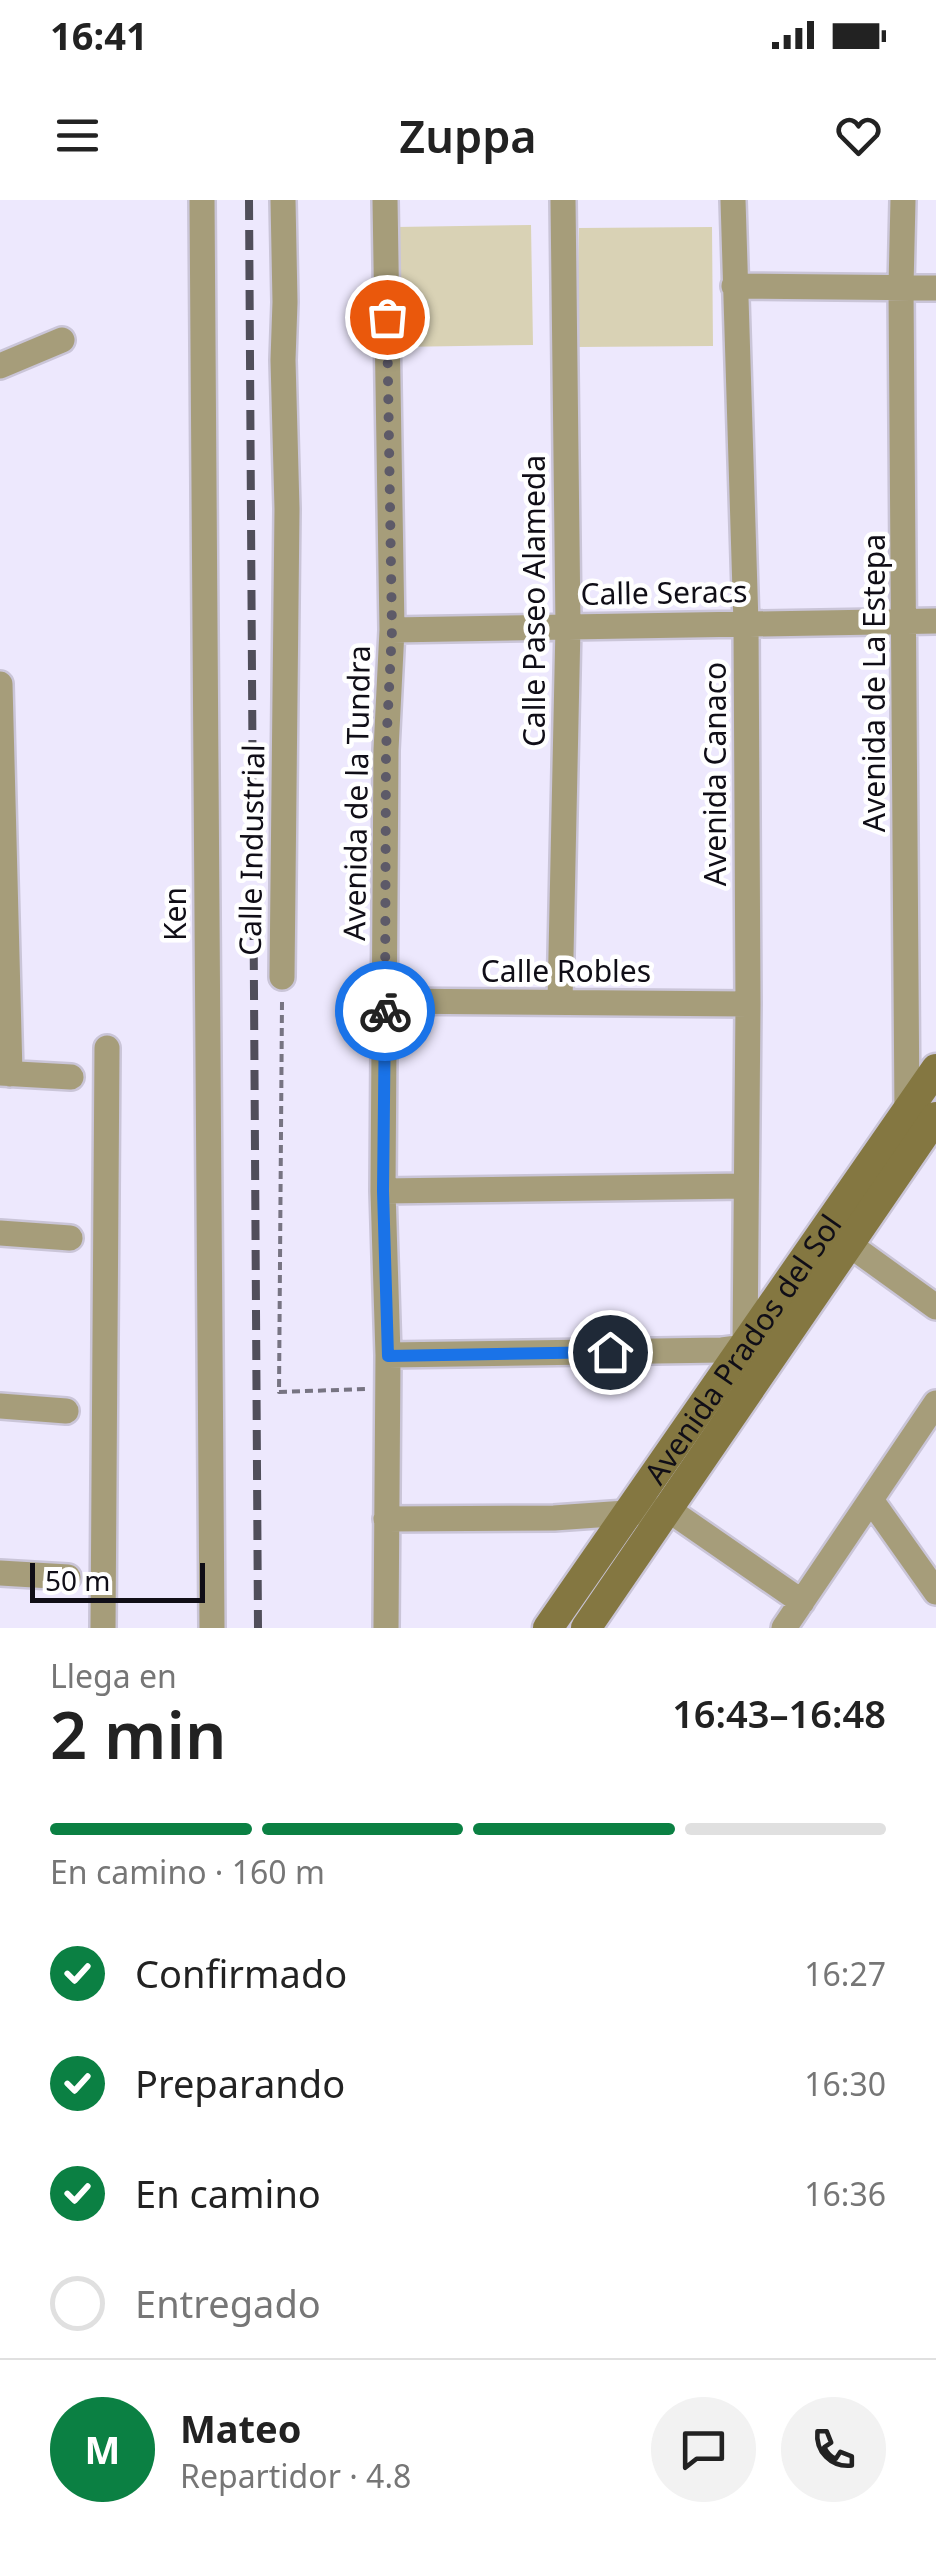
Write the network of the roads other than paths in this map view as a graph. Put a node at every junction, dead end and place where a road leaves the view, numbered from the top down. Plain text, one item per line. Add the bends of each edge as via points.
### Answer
1 (202, 200) edge
2 (283, 200) edge
3 (385, 200) edge
4 (563, 200) edge
5 (733, 200) edge
6 (903, 200) edge
7 (734, 286) junction
8 (902, 288) junction
9 (936, 288) edge
10 (62, 340) dead end
11 (0, 366) edge
12 (905, 621) junction
13 (936, 621) edge
14 (746, 624) junction
15 (568, 626) junction
16 (392, 630) junction
17 (0, 684) edge
18 (0, 760) edge
19 (3, 916) edge
20 (282, 977) road end
21 (385, 1001) junction
22 (560, 1002) junction
23 (748, 1004) junction
24 (107, 1048) dead end
25 (936, 1069) edge
26 (5, 1073) edge
27 (71, 1077) dead end
28 (922, 1113) edge
29 (745, 1186) junction
30 (383, 1191) junction
31 (0, 1233) edge
32 (70, 1238) dead end
33 (850, 1245) junction
34 (936, 1308) edge
35 (388, 1356) junction
36 (756, 1357) junction
37 (936, 1403) edge
38 (0, 1406) edge
39 (66, 1411) dead end
40 (871, 1500) junction
41 (669, 1510) junction
42 (627, 1512) junction
43 (386, 1519) junction
44 (0, 1573) edge
45 (68, 1577) dead end
46 (936, 1592) edge
47 (802, 1602) junction
48 (103, 1628) edge
49 (212, 1628) edge
50 (386, 1628) edge
51 (548, 1628) edge
52 (586, 1628) edge
53 (784, 1628) edge

1 - 49 street, Ken
2 - 20 street, Calle Industrial
3 - 16 street, Avenida de la Tundra
4 - 15 street, Calle Paseo Alameda
5 - 7 street, Avenida Canaco
6 - 8 street, Avenida de La Estepa
7 - 8 street
7 - 14 street, Avenida Canaco
8 - 9 street
8 - 12 street, Avenida de La Estepa
10 - 11 street
12 - 13 street, Calle Seracs
12 - 14 street, Calle Seracs
12 - 28 street, Avenida de La Estepa
14 - 15 street, Calle Seracs
14 - 23 street, Avenida Canaco
15 - 16 street, Calle Seracs
15 - 22 street, Calle Paseo Alameda
16 - 21 street, Avenida de la Tundra
17 - 18 street
18 - 19 street
19 - 26 street
21 - 22 street, Calle Robles
21 - 30 street, Avenida de la Tundra
22 - 23 street, Calle Robles
23 - 29 street, Avenida Canaco
24 - 48 street
25 - 28 street, Avenida Prados del Sol
26 - 27 street
28 - 33 street, Avenida Prados del Sol via 904,1165
28 - 36 street, Avenida Prados del Sol
29 - 30 street
29 - 36 street, Avenida Canaco
30 - 35 street, Avenida de la Tundra
31 - 32 street
33 - 34 street
33 - 36 street, Avenida Prados del Sol
35 - 36 street via 722,1350
35 - 43 street, Avenida de la Tundra
36 - 41 street, Avenida Prados del Sol
36 - 42 street, Avenida Prados del Sol
37 - 40 street
38 - 39 street
40 - 46 street
40 - 47 street
41 - 42 street
41 - 47 street
41 - 52 street, Avenida Prados del Sol
42 - 43 street
42 - 51 street, Avenida Prados del Sol
43 - 50 street, Avenida de la Tundra
44 - 45 street
47 - 53 street

